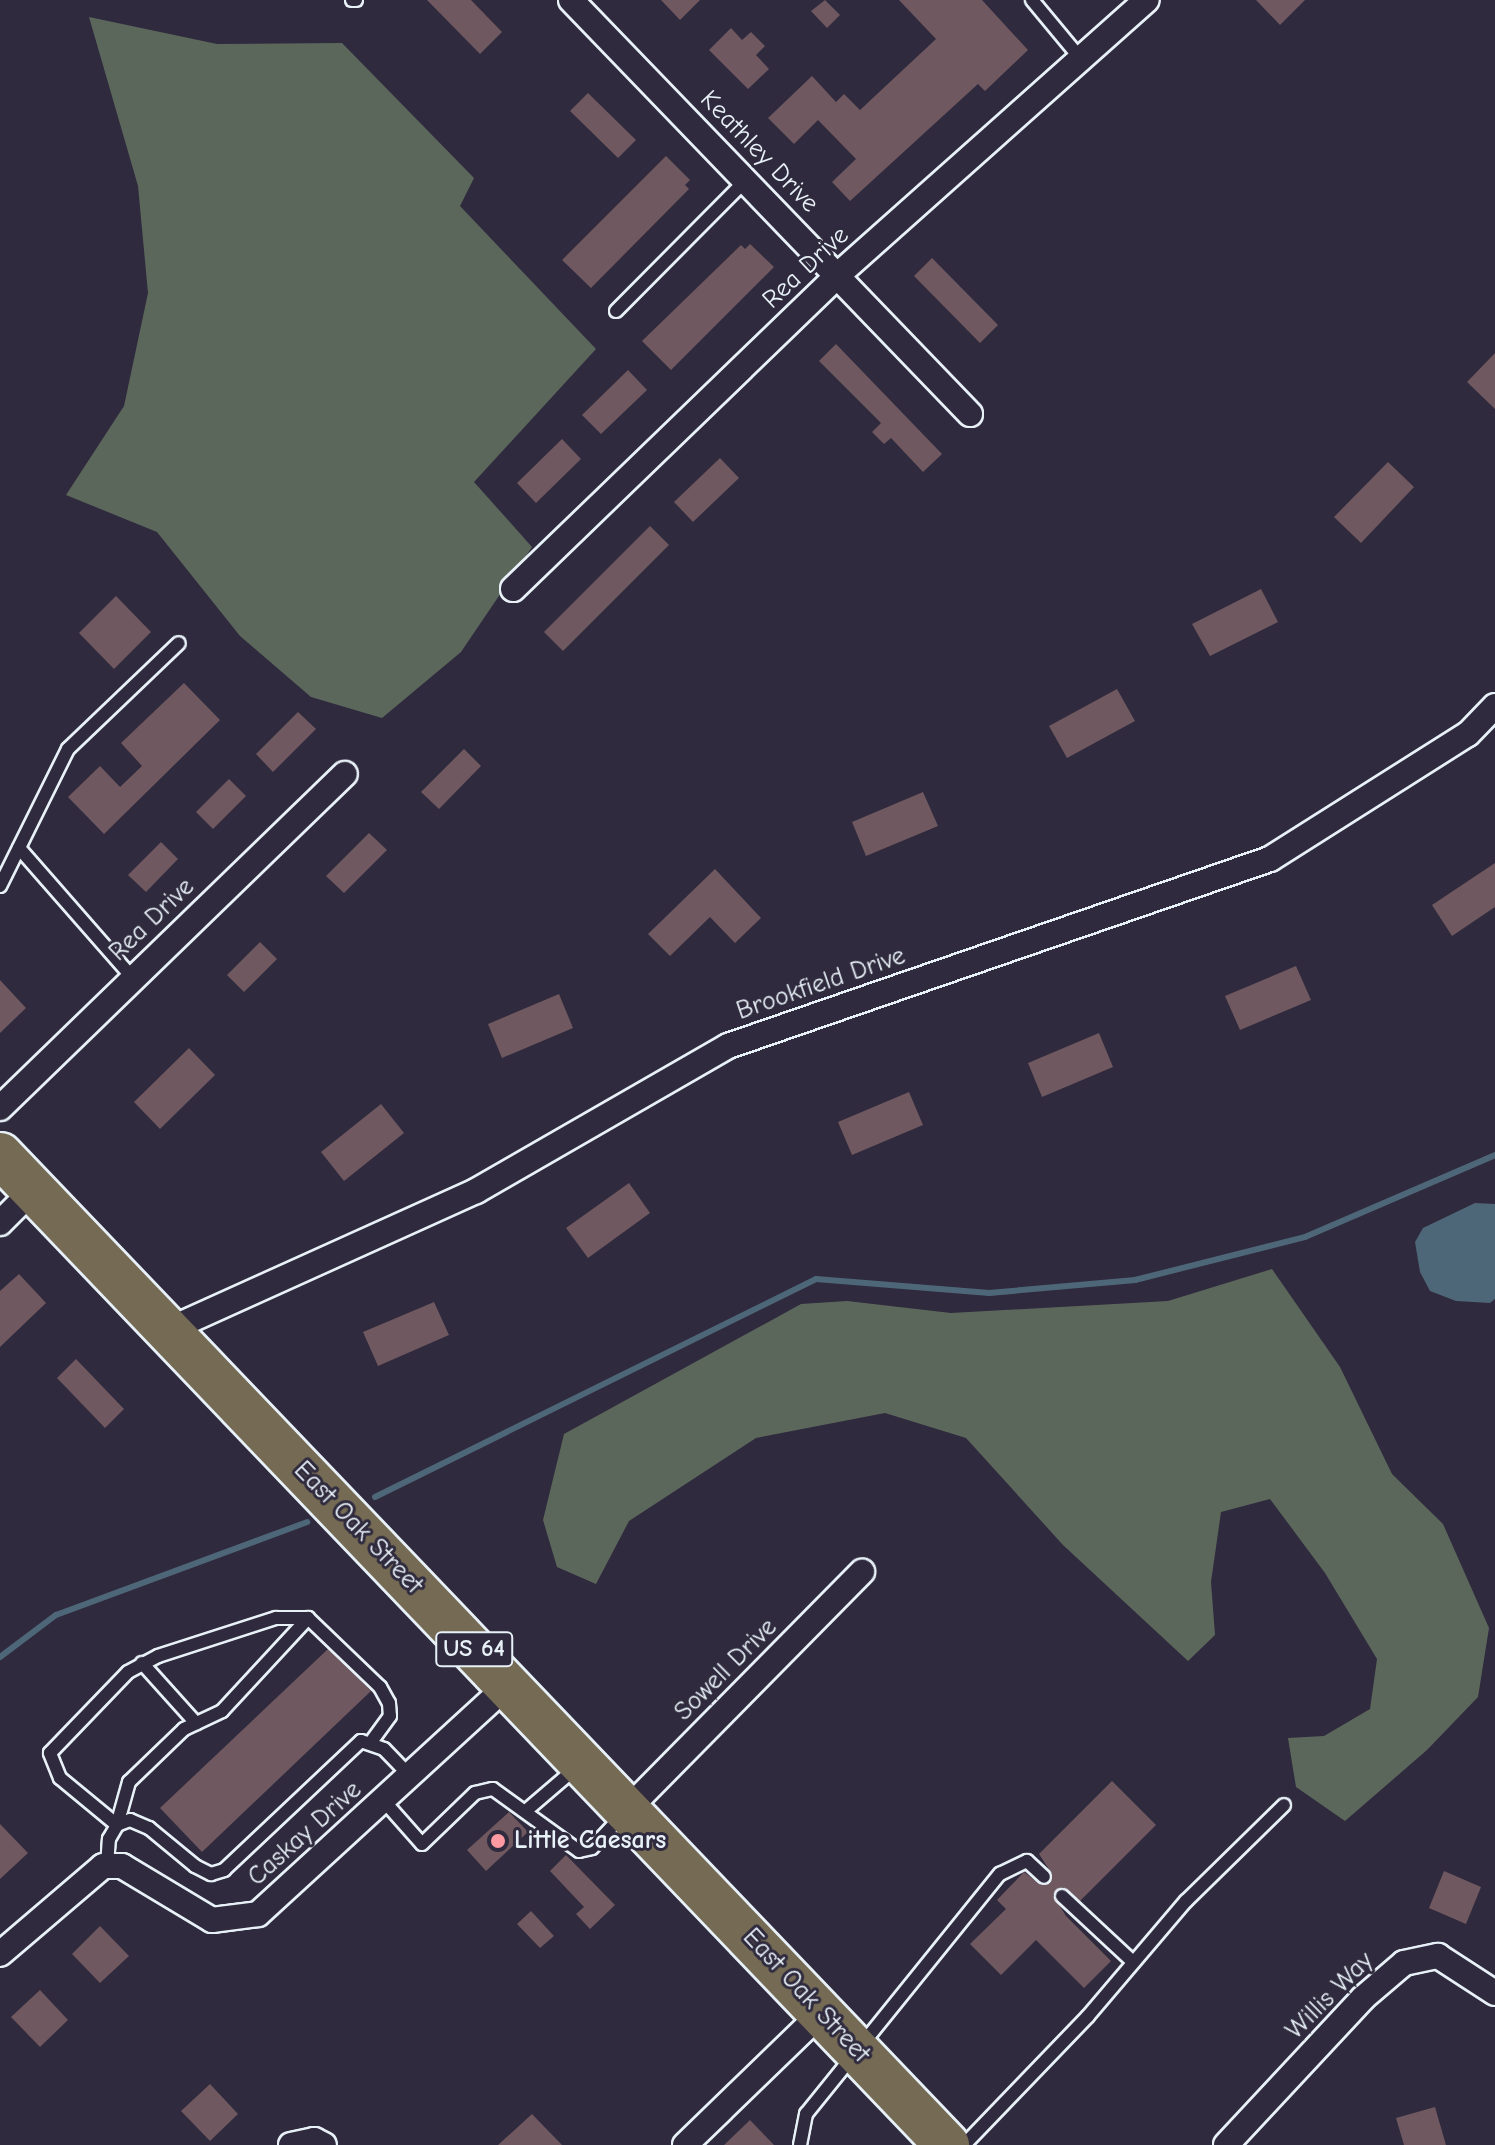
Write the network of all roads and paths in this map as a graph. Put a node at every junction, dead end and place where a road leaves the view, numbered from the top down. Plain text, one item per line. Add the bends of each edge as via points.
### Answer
1 (571, 0) edge
2 (1032, 0) edge
3 (1147, 0) edge
4 (1081, 59) junction
5 (747, 179) junction
6 (839, 274) junction
7 (616, 311) dead end
8 (970, 414) dead end
9 (513, 589) dead end
10 (179, 643) dead end
11 (1495, 706) edge
12 (345, 774) dead end
13 (19, 848) junction
14 (0, 886) edge
15 (132, 977) junction
16 (0, 1108) edge
17 (0, 1155) edge
18 (35, 1188) junction
19 (0, 1223) edge
20 (166, 1331) junction
21 (862, 1572) dead end
22 (308, 1618) junction
23 (142, 1663) junction
24 (508, 1685) junction
25 (196, 1723) junction
26 (372, 1741) junction
27 (584, 1762) junction
28 (410, 1776) junction
29 (384, 1801) junction
30 (1284, 1805) dead end
31 (629, 1808) junction
32 (528, 1809) junction
33 (117, 1825) junction
34 (107, 1866) junction
35 (1044, 1877) dead end
36 (1062, 1896) dead end
37 (0, 1954) edge
38 (1133, 1962) junction
39 (1495, 1993) edge
40 (821, 2013) junction
41 (855, 2049) junction
42 (291, 2145) edge
43 (324, 2145) edge
44 (685, 2145) edge
45 (800, 2145) edge
46 (947, 2145) edge
47 (964, 2145) edge
48 (1226, 2145) edge

1 - 5 street, Keathley Drive
2 - 4 lane
3 - 4 street, Rea Drive
4 - 6 street, Rea Drive
5 - 6 street, Keathley Drive
5 - 7 lane
6 - 8 street, Keathley Drive
6 - 9 street, Rea Drive
10 - 13 lane via 68,749
11 - 20 street, Brookfield Drive via 1468,734 1270,859 728,1046 476,1191
12 - 15 street, Rea Drive
13 - 14 lane
13 - 15 lane
15 - 16 street, Rea Drive
17 - 18 highway, East Oak Street / US 64
18 - 19 street
18 - 20 highway, East Oak Street / US 64
20 - 24 highway, East Oak Street / US 64
21 - 31 street, Sowell Drive
22 - 23 lane via 276,1618
22 - 25 lane via 222,1711
22 - 26 lane via 352,1657 389,1703 390,1716
23 - 25 lane
23 - 33 lane via 50,1753 60,1778
24 - 27 highway, East Oak Street / US 64
24 - 28 street, Caskay Drive
25 - 33 lane via 129,1782
26 - 28 lane
26 - 33 lane via 354,1746 224,1870 211,1874 195,1866 149,1828 130,1820
27 - 31 highway, East Oak Street / US 64
27 - 32 lane
28 - 29 street, Caskay Drive
29 - 32 lane via 422,1844 475,1793 493,1789
29 - 34 street, Caskay Drive via 258,1914 233,1921 212,1920 122,1866
30 - 38 lane via 1186,1901
31 - 32 lane via 585,1851
31 - 40 highway, East Oak Street / US 64
33 - 34 lane via 109,1839
34 - 37 street via 88,1874
35 - 41 lane via 1027,1861 1000,1874
36 - 38 lane
38 - 47 lane
39 - 48 street, Willis Way via 1438,1956 1404,1963 1363,1998
40 - 41 highway, East Oak Street / US 64
40 - 44 street
41 - 45 lane via 806,2114
41 - 46 highway, East Oak Street / US 64
42 - 43 street via 314,2140

